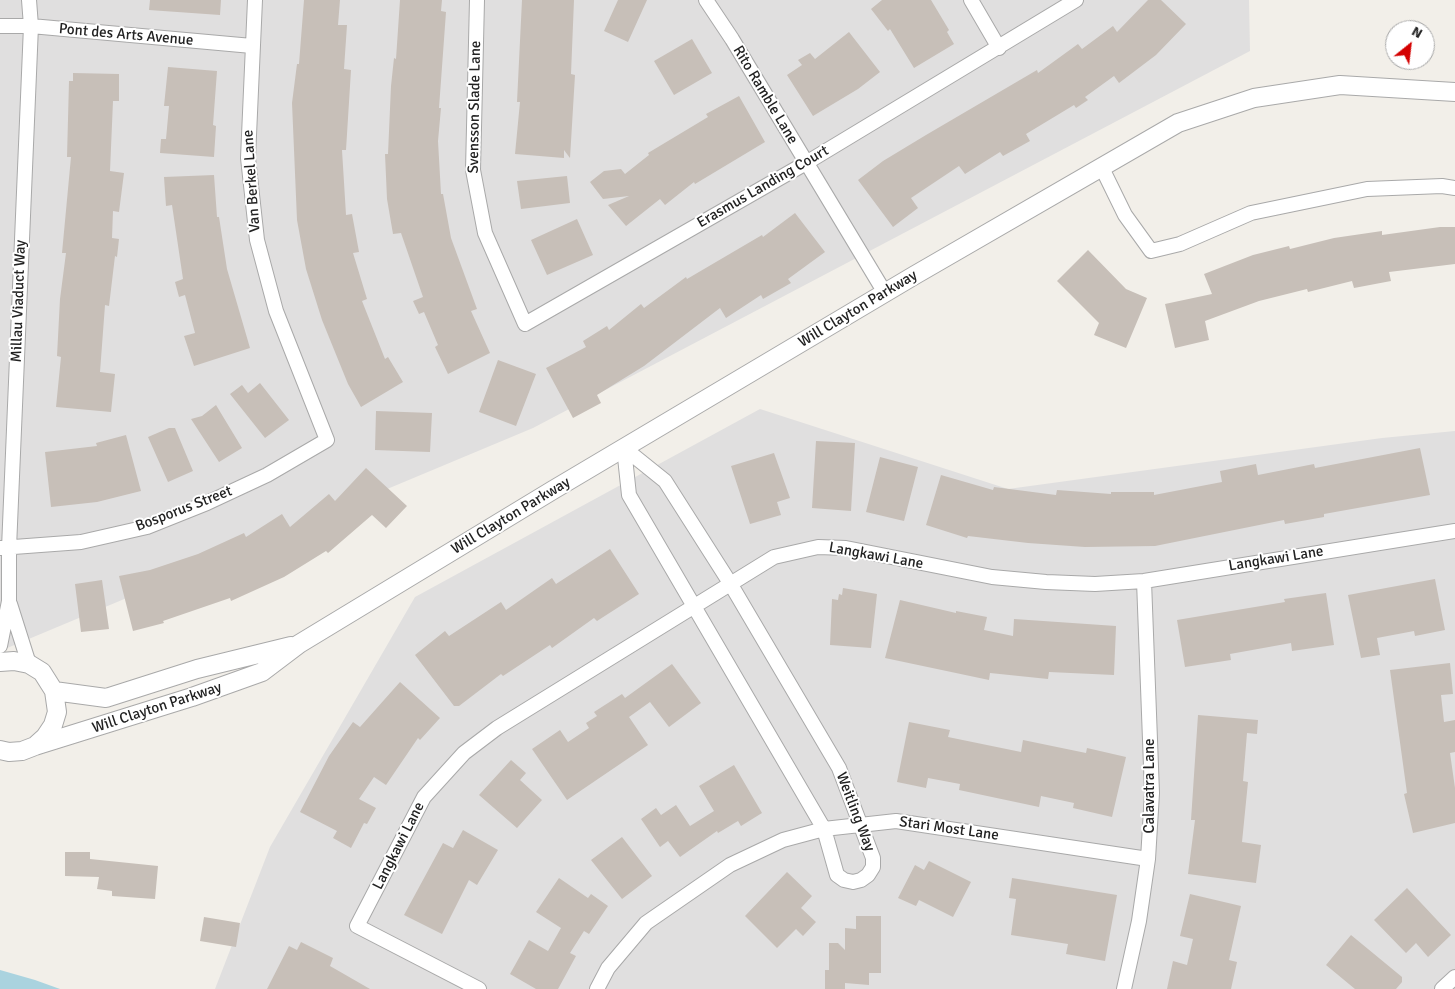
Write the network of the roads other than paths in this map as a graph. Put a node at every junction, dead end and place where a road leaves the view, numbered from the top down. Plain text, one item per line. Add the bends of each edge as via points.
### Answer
1 (28, 0) edge
2 (255, 0) edge
3 (477, 0) edge
4 (706, 0) edge
5 (972, 0) edge
6 (1076, 0) edge
7 (0, 26) edge
8 (31, 26) junction
9 (252, 46) junction
10 (999, 48) junction
11 (1455, 92) edge
12 (806, 163) junction
13 (1102, 168) junction
14 (1455, 188) edge
15 (885, 293) junction
16 (525, 324) joint
17 (327, 440) joint
18 (624, 448) junction
19 (1455, 530) edge
20 (4, 548) edge
21 (1144, 581) junction
22 (730, 583) junction
23 (9, 601) junction
24 (692, 606) junction
25 (299, 644) junction
26 (0, 646) edge
27 (0, 662) edge
28 (29, 664) junction
29 (54, 691) junction
30 (35, 746) junction
31 (0, 750) edge
32 (860, 823) junction
33 (824, 829) junction
34 (1148, 859) junction
35 (1455, 977) edge
36 (479, 989) edge
37 (597, 989) edge
38 (1124, 989) edge
39 (1442, 989) edge

1 - 8 street, Millau Viaduct Way
2 - 9 street, Van Berkel Lane
3 - 16 street, Svensson Slade Lane via 473,170 485,233
4 - 12 street, Rito Ramble Lane
5 - 10 street
6 - 10 street, Erasmus Landing Court
7 - 8 street, Pont des Arts Avenue
8 - 9 street, Pont des Arts Avenue
8 - 20 street, Millau Viaduct Way
9 - 17 street, Van Berkel Lane via 248,158 257,240 276,311
10 - 12 street, Erasmus Landing Court
11 - 13 street, Will Clayton Parkway via 1340,85 1254,98 1178,123
12 - 15 street, Rito Ramble Lane
12 - 16 street, Erasmus Landing Court
13 - 14 street via 1125,215 1151,251 1180,244 1251,213 1367,189
13 - 15 street, Will Clayton Parkway
15 - 18 street, Will Clayton Parkway
17 - 20 street, Bosporus Street via 267,475 147,527 80,542
18 - 22 street, Weitling Way via 665,481
18 - 24 street, Weitling Way via 629,495
18 - 25 street, Will Clayton Parkway
19 - 21 street, Langkawi Lane
20 - 23 street, Millau Viaduct Way
21 - 22 street, Langkawi Lane via 1095,584 1001,578 846,548 818,547 774,557
21 - 34 street, Calavatra Lane via 1152,793
22 - 24 street, Langkawi Lane
22 - 32 street, Weitling Way via 839,768
23 - 26 street, Millau Viaduct Way
23 - 28 street, Millau Viaduct Way
24 - 33 street, Weitling Way
24 - 36 street, Langkawi Lane via 497,728 464,753 424,797 357,926
25 - 29 street, Will Clayton Parkway via 197,669 106,698
25 - 30 street, Will Clayton Parkway via 262,672
27 - 28 street
28 - 29 street via 42,672
29 - 30 street via 57,712 53,725
30 - 31 street, Will Clayton Parkway via 22,751
32 - 33 street, Stari Most Lane
32 - 33 street, Weitling Way via 873,858 873,867 862,880 853,882 837,875
32 - 34 street, Stari Most Lane via 896,821
33 - 37 street, Stari Most Lane via 783,840 730,865 646,923 608,968
34 - 38 street, Calavatra Lane
35 - 39 street

